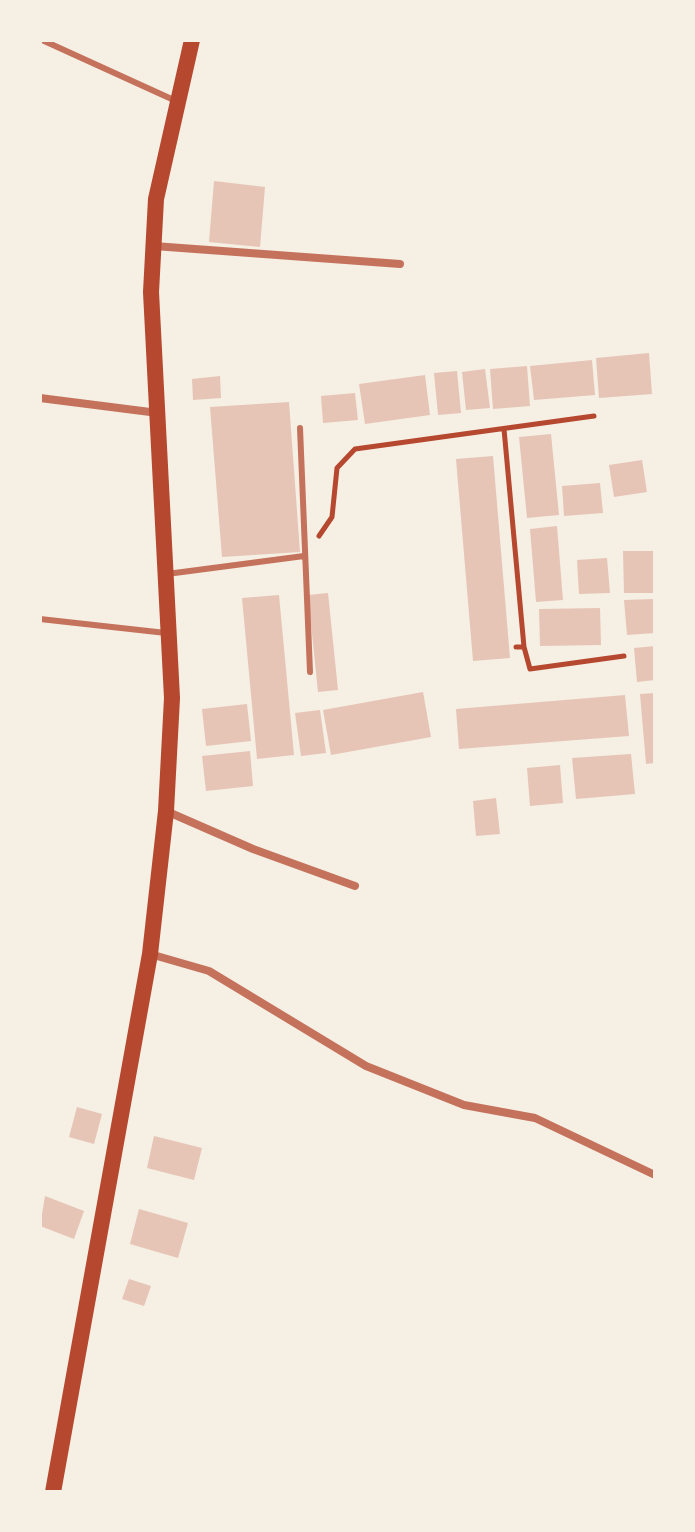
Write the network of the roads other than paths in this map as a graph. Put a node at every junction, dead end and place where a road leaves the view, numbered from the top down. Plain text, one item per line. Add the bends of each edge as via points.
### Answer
1 (42, 40) edge
2 (192, 40) edge
3 (176, 101) junction
4 (154, 246) junction
5 (400, 264) dead end
6 (40, 398) edge
7 (158, 413) junction
8 (300, 428) dead end
9 (304, 556) junction
10 (167, 574) junction
11 (40, 619) edge
12 (170, 633) junction
13 (310, 672) dead end
14 (166, 811) junction
15 (355, 886) dead end
16 (150, 954) junction
17 (655, 1175) edge
18 (53, 1492) edge

1 - 3 lane
2 - 3 main road
3 - 4 main road via 156,199
4 - 5 street
4 - 7 main road via 151,292
6 - 7 street
7 - 10 main road
8 - 9 lane
9 - 10 lane
9 - 13 lane
10 - 12 main road
11 - 12 lane
12 - 14 main road
14 - 15 street
14 - 16 main road
16 - 17 street via 209,971 366,1066 464,1105 535,1118
16 - 18 main road

